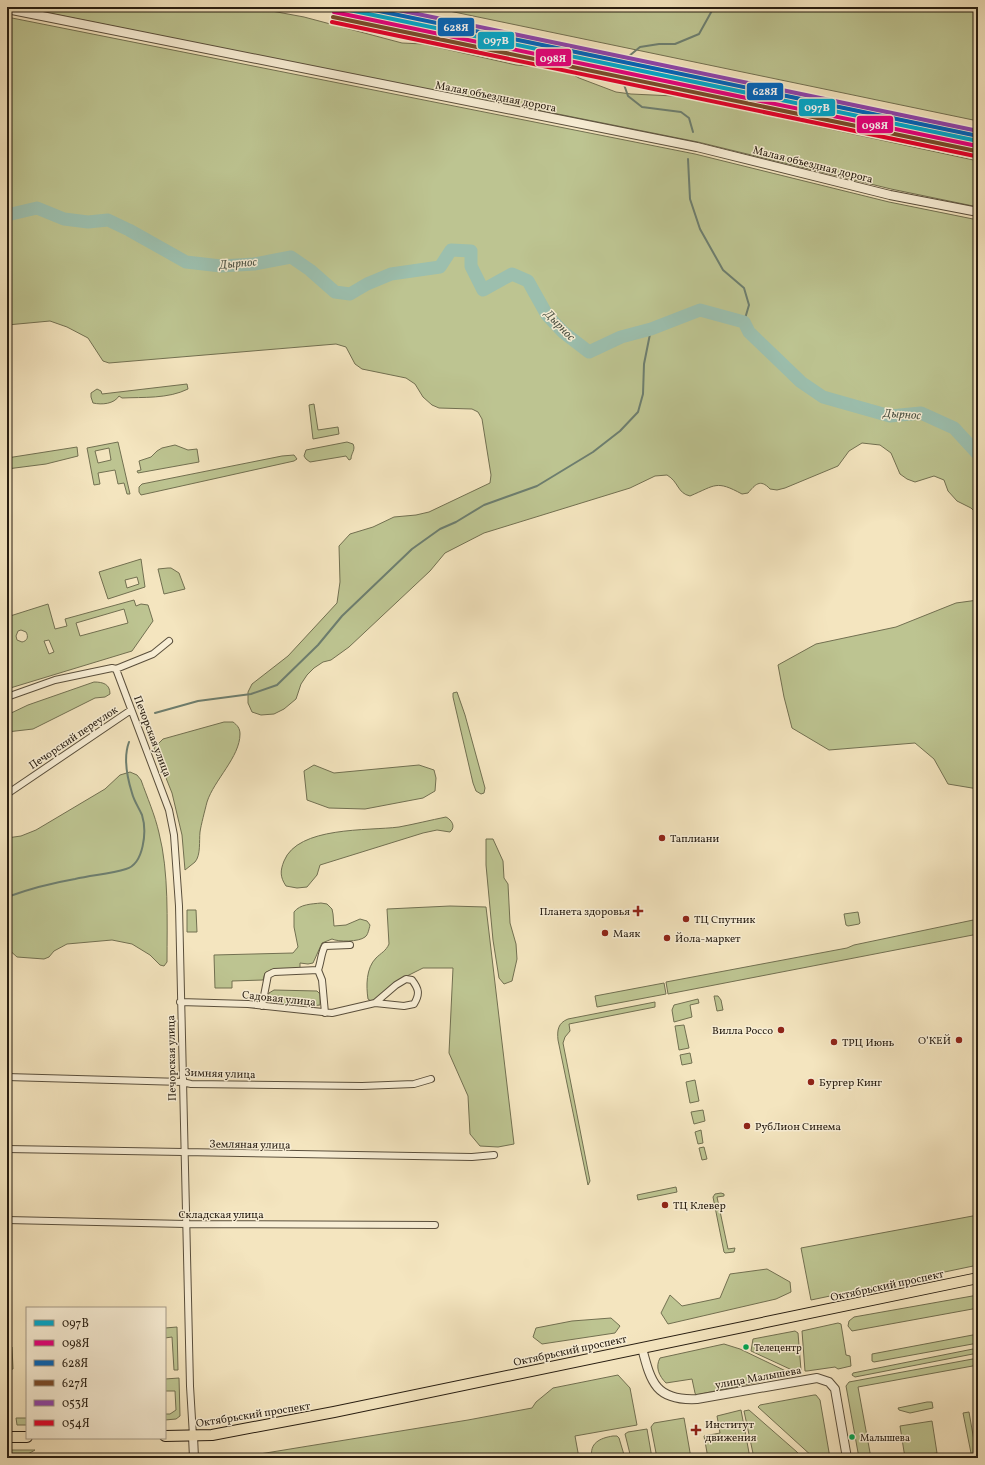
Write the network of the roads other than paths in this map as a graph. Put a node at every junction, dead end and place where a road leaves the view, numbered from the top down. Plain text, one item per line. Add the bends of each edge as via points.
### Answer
1 (7, 9) edge
2 (978, 212) edge
3 (169, 641) dead end
4 (114, 668) junction
5 (7, 697) edge
6 (131, 710) junction
7 (7, 794) edge
8 (350, 945) dead end
9 (318, 970) junction
10 (180, 1002) junction
11 (375, 1003) junction
12 (262, 1006) junction
13 (325, 1013) junction
14 (7, 1077) edge
15 (431, 1079) dead end
16 (182, 1082) junction
17 (7, 1149) edge
18 (184, 1152) junction
19 (494, 1155) dead end
20 (7, 1220) edge
21 (186, 1224) junction
22 (435, 1225) dead end
23 (978, 1278) edge
24 (642, 1348) junction
25 (166, 1436) edge
26 (192, 1436) junction
27 (7, 1437) edge
28 (26, 1437) edge
29 (194, 1458) edge
30 (847, 1458) edge

1 - 2 street, Малая объездная дорога via 697,147 890,195
3 - 4 street via 153,654
4 - 5 street via 55,680
4 - 6 street, Печорская улица
6 - 7 street, Печорский переулок
6 - 10 street, Печорская улица via 172,820 179,906
8 - 9 street via 325,946
9 - 12 street via 274,972 268,975
9 - 13 street via 322,980
10 - 12 street, Садовая улица
10 - 16 street, Печорская улица
11 - 11 street, Садовая улица via 406,980 412,980 418,991 414,1004 404,1006
11 - 13 street, Садовая улица
12 - 13 street, Садовая улица
14 - 16 street, Зимняя улица
15 - 16 street, Зимняя улица via 414,1084 362,1086
16 - 18 street, Печорская улица
17 - 18 street, Земляная улица
18 - 19 street, Земляная улица via 472,1157
18 - 21 street, Печорская улица
20 - 21 street, Складская улица
21 - 22 street, Складская улица
21 - 26 street, Печорская улица
23 - 24 main road, Октябрьский проспект
24 - 26 main road, Октябрьский проспект via 334,1412 212,1435
24 - 30 street, улица Малышева via 656,1386 674,1398 697,1399 817,1378 829,1382 835,1389
25 - 26 main road, Октябрьский проспект
26 - 29 street, Печорская улица
27 - 28 main road

